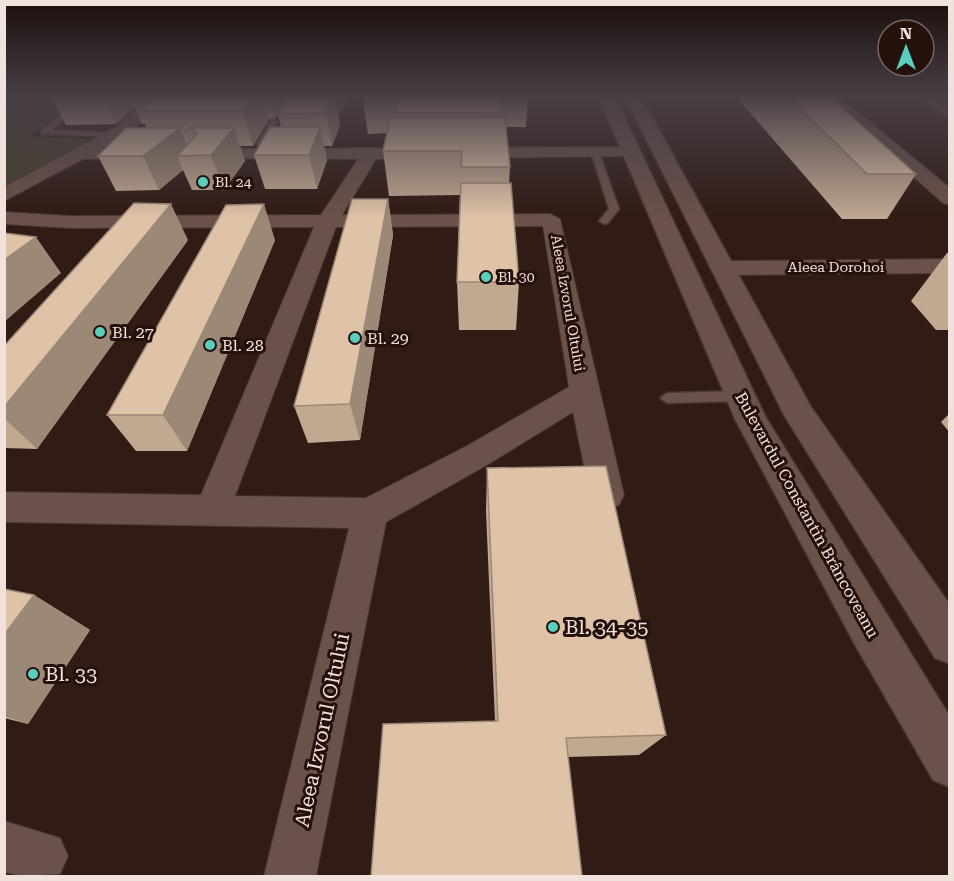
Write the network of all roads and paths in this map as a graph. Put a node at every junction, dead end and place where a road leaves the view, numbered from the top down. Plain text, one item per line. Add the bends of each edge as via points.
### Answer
1 (113, 136) edge
2 (266, 136) edge
3 (624, 136) edge
4 (653, 136) edge
5 (876, 136) edge
6 (595, 152) junction
7 (631, 152) junction
8 (256, 153) junction
9 (370, 153) junction
10 (80, 154) junction
11 (162, 154) edge
12 (185, 154) edge
13 (4, 195) edge
14 (950, 199) edge
15 (4, 218) edge
16 (328, 220) junction
17 (604, 221) dead end
18 (154, 222) junction
19 (133, 242) edge
20 (950, 266) edge
21 (682, 268) junction
22 (722, 268) junction
23 (584, 392) junction
24 (740, 396) junction
25 (667, 398) dead end
26 (607, 495) edge
27 (4, 507) edge
28 (212, 511) junction
29 (370, 513) junction
30 (950, 643) edge
31 (950, 763) edge
32 (290, 876) edge

1 - 10 street
2 - 8 lane
3 - 7 main road, Bulevardul Constantin Brâncoveanu
4 - 22 main road
5 - 14 street
6 - 7 street
6 - 9 street
6 - 17 lane via 614,209
7 - 21 main road, Bulevardul Constantin Brâncoveanu
8 - 9 street
8 - 12 street
9 - 16 street
10 - 11 street
10 - 13 street
15 - 18 street, Aleea Izvorul Oltului
16 - 18 street, Aleea Izvorul Oltului
16 - 23 street, Aleea Izvorul Oltului via 550,220
16 - 28 street
18 - 19 street
20 - 22 street, Aleea Dorohoi
21 - 22 main road
21 - 24 main road, Bulevardul Constantin Brâncoveanu
22 - 30 main road via 800,415
23 - 26 street, Aleea Izvorul Oltului
23 - 29 street, Aleea Izvorul Oltului
24 - 25 lane
24 - 31 main road, Bulevardul Constantin Brâncoveanu via 807,520
27 - 28 street, Aleea Izvorul Oltului
28 - 29 street, Aleea Izvorul Oltului
29 - 32 street, Aleea Izvorul Oltului

